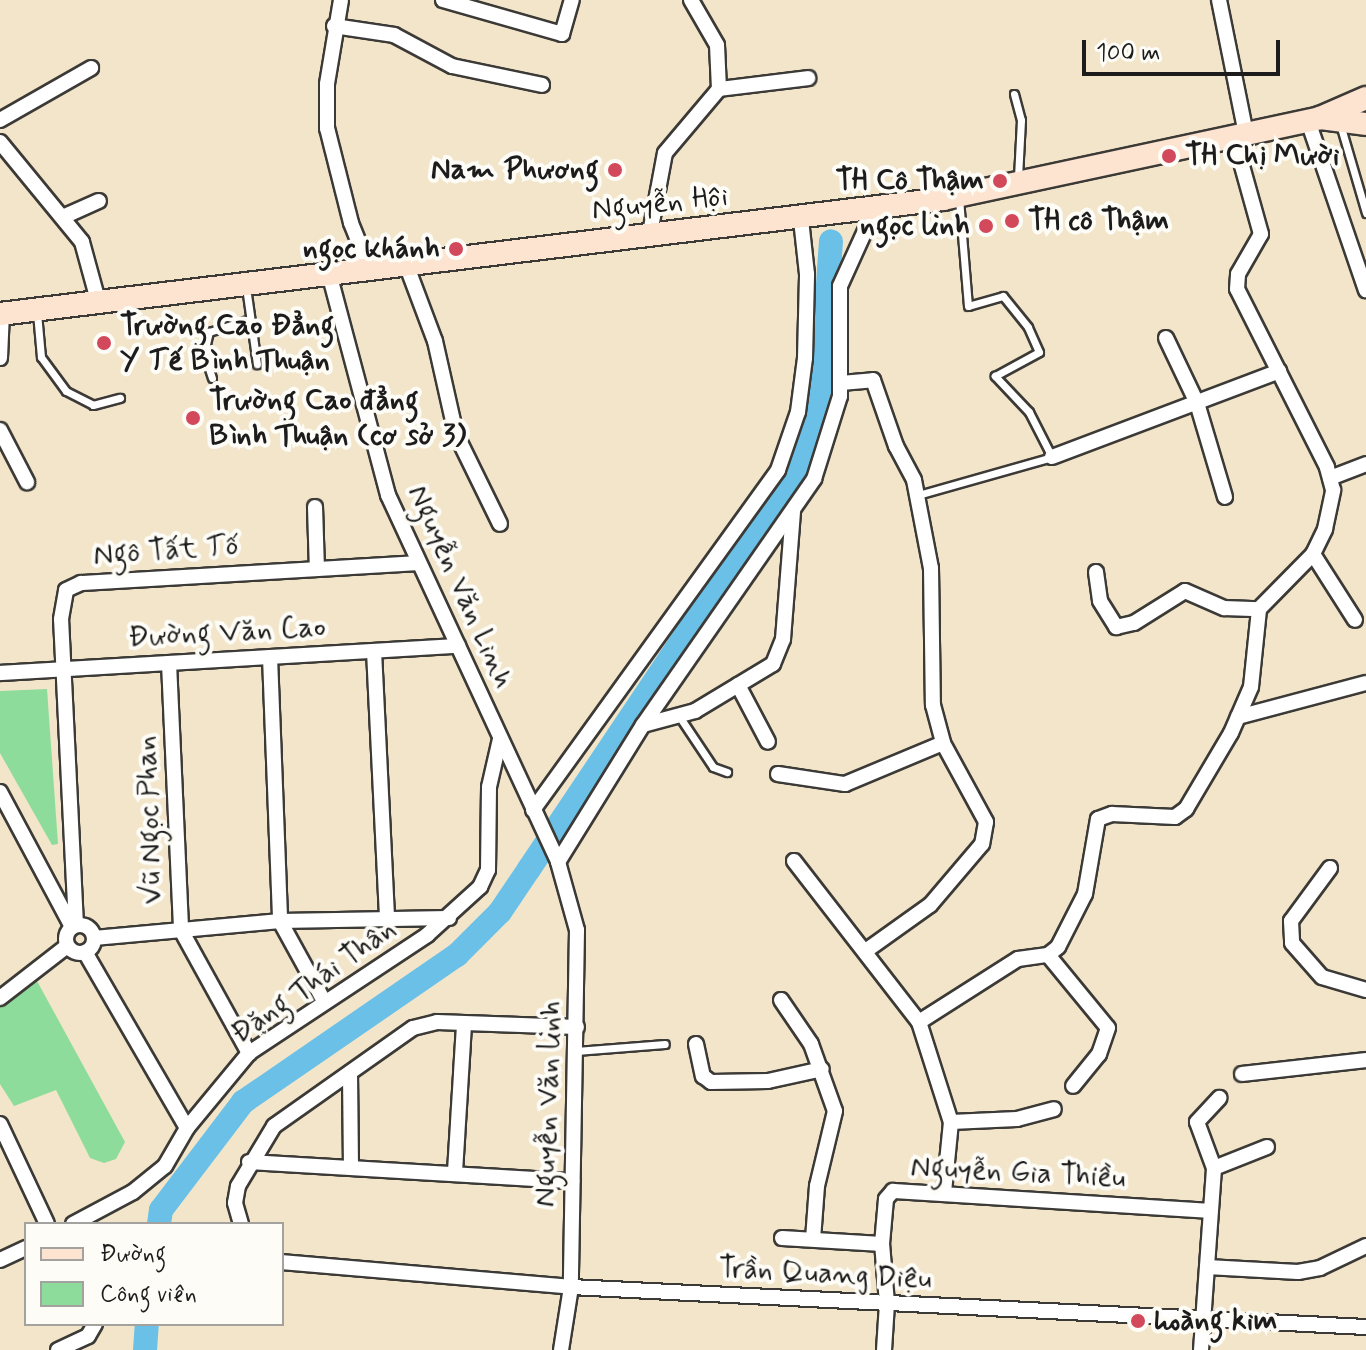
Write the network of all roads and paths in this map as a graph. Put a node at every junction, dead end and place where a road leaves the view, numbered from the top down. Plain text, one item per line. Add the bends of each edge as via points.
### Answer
1 (341, 0) edge
2 (443, 0) edge
3 (572, 0) edge
4 (1219, 0) edge
5 (696, 2) edge
6 (334, 26) junction
7 (91, 68) dead end
8 (808, 78) dead end
9 (542, 85) dead end
10 (719, 89) junction
11 (1014, 94) dead end
12 (1362, 98) edge
13 (0, 120) edge
14 (1322, 120) junction
15 (1366, 124) edge
16 (1240, 136) junction
17 (0, 142) edge
18 (1018, 183) junction
19 (959, 196) junction
20 (99, 201) dead end
21 (875, 209) junction
22 (1366, 213) edge
23 (65, 216) junction
24 (801, 220) junction
25 (650, 233) junction
26 (406, 264) junction
27 (370, 270) junction
28 (330, 277) junction
29 (246, 287) junction
30 (1366, 290) edge
31 (99, 304) junction
32 (37, 310) junction
33 (1, 314) edge
34 (250, 319) junction
35 (1166, 338) dead end
36 (0, 358) edge
37 (257, 364) dead end
38 (1279, 371) junction
39 (212, 378) dead end
40 (841, 383) junction
41 (120, 398) dead end
42 (1197, 403) junction
43 (0, 430) edge
44 (1052, 457) junction
45 (1366, 464) edge
46 (1330, 478) junction
47 (27, 482) dead end
48 (918, 495) junction
49 (1225, 497) dead end
50 (315, 507) dead end
51 (793, 510) junction
52 (500, 524) dead end
53 (1313, 554) junction
54 (416, 563) junction
55 (317, 569) junction
56 (1096, 572) dead end
57 (1259, 609) junction
58 (1355, 620) dead end
59 (458, 646) junction
60 (374, 651) junction
61 (270, 657) junction
62 (169, 663) junction
63 (64, 669) junction
64 (0, 673) edge
65 (1366, 683) edge
66 (738, 685) junction
67 (677, 715) junction
68 (1238, 717) junction
69 (643, 725) junction
70 (500, 738) junction
71 (768, 742) dead end
72 (943, 743) junction
73 (727, 772) dead end
74 (778, 774) dead end
75 (0, 792) edge
76 (533, 810) junction
77 (794, 861) dead end
78 (558, 862) junction
79 (1330, 868) dead end
80 (76, 879) junction
81 (48, 883) junction
82 (449, 918) junction
83 (387, 920) junction
84 (280, 921) junction
85 (74, 926) junction
86 (181, 930) junction
87 (94, 938) junction
88 (67, 946) junction
89 (867, 950) junction
90 (85, 952) junction
91 (1048, 955) junction
92 (1364, 986) edge
93 (2, 990) edge
94 (781, 1000) dead end
95 (324, 1001) junction
96 (919, 1022) junction
97 (464, 1025) junction
98 (577, 1027) junction
99 (665, 1044) dead end
100 (696, 1044) dead end
101 (576, 1051) junction
102 (249, 1053) junction
103 (1366, 1060) edge
104 (822, 1069) junction
105 (350, 1073) junction
106 (1242, 1074) dead end
107 (1073, 1086) dead end
108 (1219, 1098) dead end
109 (1054, 1109) dead end
110 (951, 1122) junction
111 (0, 1124) edge
112 (187, 1128) junction
113 (1267, 1147) dead end
114 (249, 1162) junction
115 (351, 1165) junction
116 (1214, 1168) junction
117 (455, 1172) junction
118 (572, 1181) junction
119 (944, 1192) junction
120 (1208, 1211) junction
121 (46, 1222) edge
122 (76, 1222) edge
123 (240, 1222) edge
124 (782, 1238) dead end
125 (813, 1239) junction
126 (882, 1244) junction
127 (1366, 1246) edge
128 (24, 1249) edge
129 (0, 1260) edge
130 (284, 1262) edge
131 (1207, 1267) junction
132 (571, 1287) junction
133 (887, 1303) junction
134 (1204, 1319) junction
135 (94, 1326) edge
136 (1366, 1327) edge
137 (58, 1350) edge
138 (561, 1350) edge
139 (884, 1350) edge
140 (1201, 1350) edge

1 - 6 street
2 - 3 street via 562,34
4 - 16 street
5 - 10 street via 717,45
6 - 9 street via 394,35 452,66
6 - 27 street via 327,84 331,155
7 - 13 street
8 - 10 street
10 - 25 street via 665,153
11 - 18 lane via 1021,120
12 - 14 street, Nguyễn Hội
14 - 15 street, Nguyễn Hội
14 - 16 street, Nguyễn Hội
14 - 22 lane
14 - 30 street
16 - 18 street, Nguyễn Hội
16 - 38 street via 1261,234 1238,274 1237,289
17 - 23 street
18 - 19 street, Nguyễn Hội
19 - 21 street, Nguyễn Hội
19 - 44 lane via 968,306 1003,296 1028,327 1039,352 995,376 1029,412
20 - 23 street
21 - 24 street, Nguyễn Hội
21 - 40 street via 848,258 840,286
23 - 31 street via 90,258
24 - 25 street, Nguyễn Hội
24 - 76 street via 807,274 805,358 798,412 778,470
25 - 26 street, Nguyễn Hội
26 - 27 street, Nguyễn Hội
26 - 52 street via 435,341 459,441
27 - 28 street, Nguyễn Hội
28 - 29 street, Nguyễn Hội
28 - 54 street, Nguyễn Văn Linh via 388,495
29 - 31 street, Nguyễn Hội
29 - 34 lane
31 - 32 street, Nguyễn Hội
32 - 33 street, Nguyễn Hội
32 - 41 lane via 41,357 66,391 93,405
33 - 36 street
34 - 37 lane
34 - 39 lane via 209,332 204,353
35 - 42 street
38 - 42 street
38 - 46 street
40 - 48 street via 873,380
40 - 51 street via 814,479
42 - 44 street
42 - 49 street
43 - 47 street
44 - 48 lane
45 - 46 street
46 - 53 street via 1331,509
48 - 72 street via 934,602 933,705
50 - 55 street
51 - 66 street via 779,654 765,670
51 - 69 street
53 - 57 street
53 - 58 street
54 - 55 street, Ngô Tất Tố
54 - 59 street, Nguyễn Văn Linh
55 - 63 street, Ngô Tất Tố via 74,584 62,597
56 - 57 street via 1100,601 1116,627 1134,623 1185,591 1224,608
57 - 68 street via 1253,630 1255,670
59 - 60 street, Đường Văn Cao
59 - 70 street, Nguyễn Văn Linh
60 - 61 street, Đường Văn Cao
60 - 83 street
61 - 62 street, Đường Văn Cao
61 - 84 street
62 - 63 street, Đường Văn Cao
62 - 86 street, Vũ Ngọc Phan
63 - 64 street, Đường Văn Cao
63 - 80 street, Ngô Tất Tố
65 - 68 street
66 - 67 street via 695,711
66 - 71 street
67 - 69 street
67 - 73 lane via 713,767
68 - 91 street via 1180,814 1112,814 1098,819 1081,907
69 - 78 street
70 - 76 street, Nguyễn Văn Linh
70 - 82 street, Đặng Thái Thân via 489,787 488,870 480,887
72 - 74 street via 845,784
72 - 89 street via 986,822 982,844 921,915
75 - 81 street
76 - 78 street, Nguyễn Văn Linh
77 - 89 street
78 - 98 street, Nguyễn Văn linh via 577,930
79 - 92 street via 1291,921 1292,943 1322,977
80 - 81 street
80 - 85 street, Ngô Tất Tố
81 - 85 street
82 - 83 street
82 - 95 street, Đặng Thái Thân
83 - 84 street
84 - 86 street
84 - 95 street
85 - 87 street via 90,929
85 - 88 street via 66,936
86 - 87 street
86 - 102 street, Vũ Ngọc Phan
87 - 90 street
88 - 90 street
88 - 93 street
89 - 96 street
90 - 112 street
91 - 96 street via 1018,959
91 - 107 street via 1108,1028 1099,1054
94 - 104 street
95 - 102 street, Đặng Thái Thân
96 - 110 street
97 - 98 street
97 - 105 street via 426,1022
97 - 117 street
98 - 101 street, Nguyễn Văn linh
99 - 101 lane
100 - 104 street via 703,1076 711,1082 768,1081
101 - 118 street, Nguyễn Văn linh
102 - 112 street, Đặng Thái Thân
103 - 106 street
104 - 125 street via 835,1121 817,1186
105 - 114 street via 291,1111
105 - 115 street
108 - 116 street via 1197,1122
109 - 110 street via 1017,1119
110 - 119 street
111 - 121 street
112 - 122 street, Đặng Thái Thân via 150,1180
113 - 116 street
114 - 115 street
114 - 123 street via 235,1203
115 - 117 street
116 - 120 street
117 - 118 street
118 - 132 street, Nguyễn Văn linh
119 - 120 street, Nguyễn Gia Thiều
119 - 126 street, Nguyễn Gia Thiều via 893,1191 886,1199
120 - 131 street
124 - 125 street
125 - 126 street
126 - 133 street, Nguyễn Gia Thiều
127 - 131 street via 1320,1268 1298,1272
128 - 129 street
130 - 132 street, Trần Quang Diệu
131 - 134 street
132 - 133 street, Trần Quang Diệu
132 - 138 street, Nguyễn Văn linh
133 - 134 street, Trần Quang Diệu
133 - 139 street, Nguyễn Gia Thiều
134 - 136 street, Trần Quang Diệu
134 - 140 street
135 - 137 street via 88,1336

